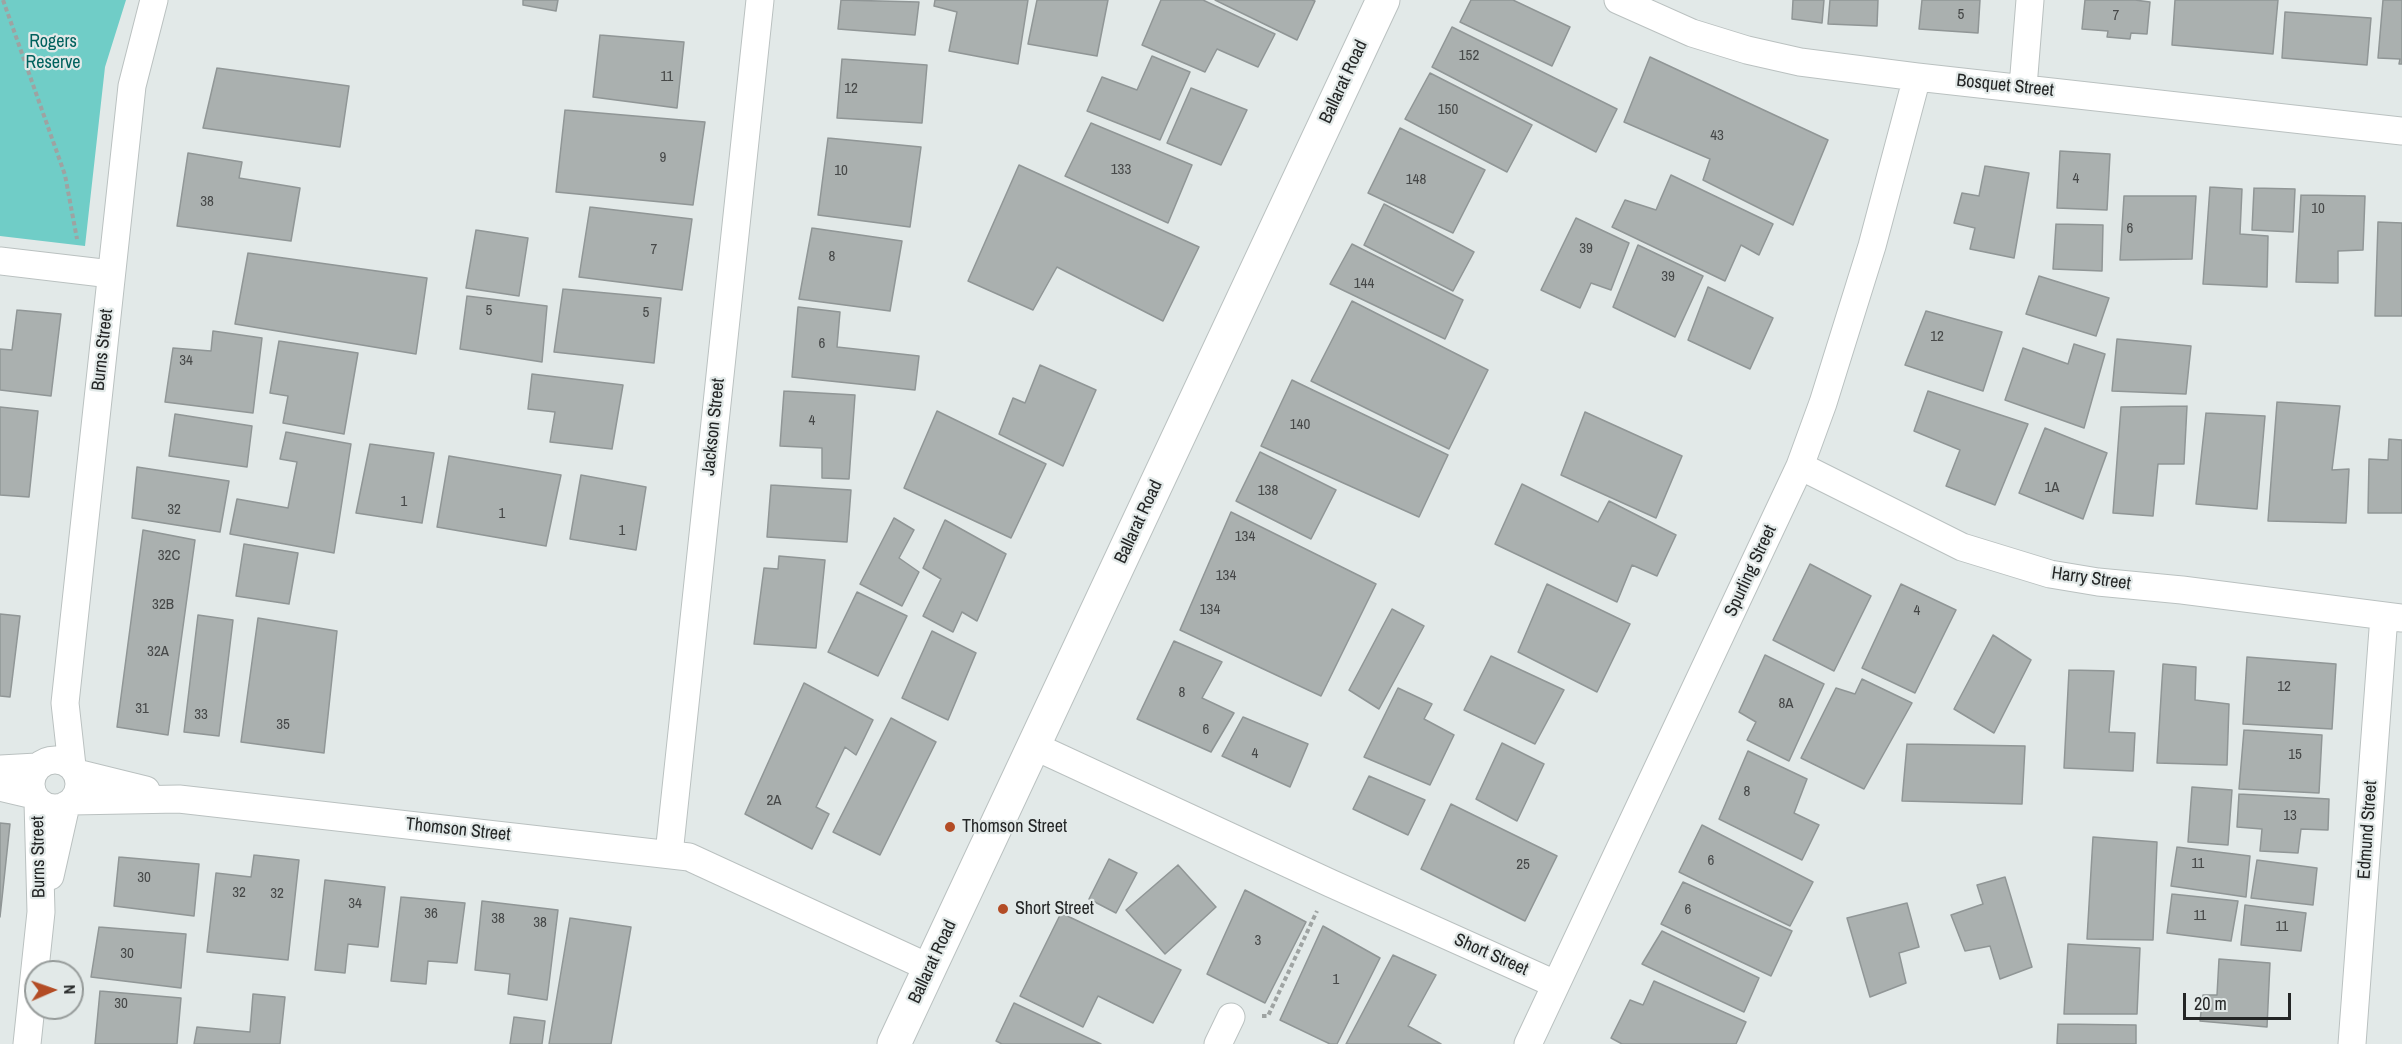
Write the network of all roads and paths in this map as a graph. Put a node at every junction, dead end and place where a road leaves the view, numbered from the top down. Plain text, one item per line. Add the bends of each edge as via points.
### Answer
1 (3, 0) edge
2 (154, 0) edge
3 (760, 0) edge
4 (1383, 0) edge
5 (1618, 0) edge
6 (2030, 0) edge
7 (1917, 77) junction
8 (2023, 87) junction
9 (2402, 130) edge
10 (0, 261) edge
11 (74, 269) junction
12 (111, 274) junction
13 (1800, 466) junction
14 (2393, 617) edge
15 (65, 702) junction
16 (1034, 746) junction
17 (40, 764) junction
18 (0, 769) edge
19 (74, 769) junction
20 (0, 787) edge
21 (36, 798) junction
22 (179, 799) junction
23 (69, 803) junction
24 (669, 854) junction
25 (1330, 884) junction
26 (41, 912) junction
27 (930, 968) junction
28 (1556, 984) junction
29 (1231, 1017) joint
30 (27, 1044) edge
31 (894, 1044) edge
32 (1218, 1044) edge
33 (1528, 1044) edge
34 (2352, 1044) edge

1 - 11 path via 65,174 77,236
2 - 12 street, Burns Street via 132,86
3 - 24 street, Jackson Street
4 - 16 highway, Ballarat Road
5 - 7 street, Bosquet Street via 1692,33 1747,50 1800,62
6 - 8 street
7 - 8 street, Bosquet Street
7 - 13 street, Spurling Street via 1872,246
8 - 9 street, Bosquet Street
10 - 11 street
11 - 12 street
12 - 15 street, Burns Street
13 - 14 street, Harry Street via 1962,547 2050,574
13 - 28 street, Spurling Street
14 - 34 street, Edmund Street
15 - 17 street, Burns Street
15 - 19 street, Burns Street
16 - 25 street, Short Street
16 - 27 highway, Ballarat Road
17 - 18 street
17 - 19 street via 58,759
17 - 21 street via 31,780
19 - 22 street, Thomson Street
19 - 23 street via 79,787
20 - 21 street
21 - 23 street via 52,808
21 - 26 street, Burns Street
22 - 23 street, Thomson Street
22 - 24 street, Thomson Street
23 - 26 street, Burns Street
24 - 27 street, Thomson Street via 713,867
25 - 28 street, Short Street
25 - 29 path via 1268,1016
26 - 30 street, Burns Street
27 - 31 highway, Ballarat Road
28 - 33 street, Spurling Street
29 - 32 street

